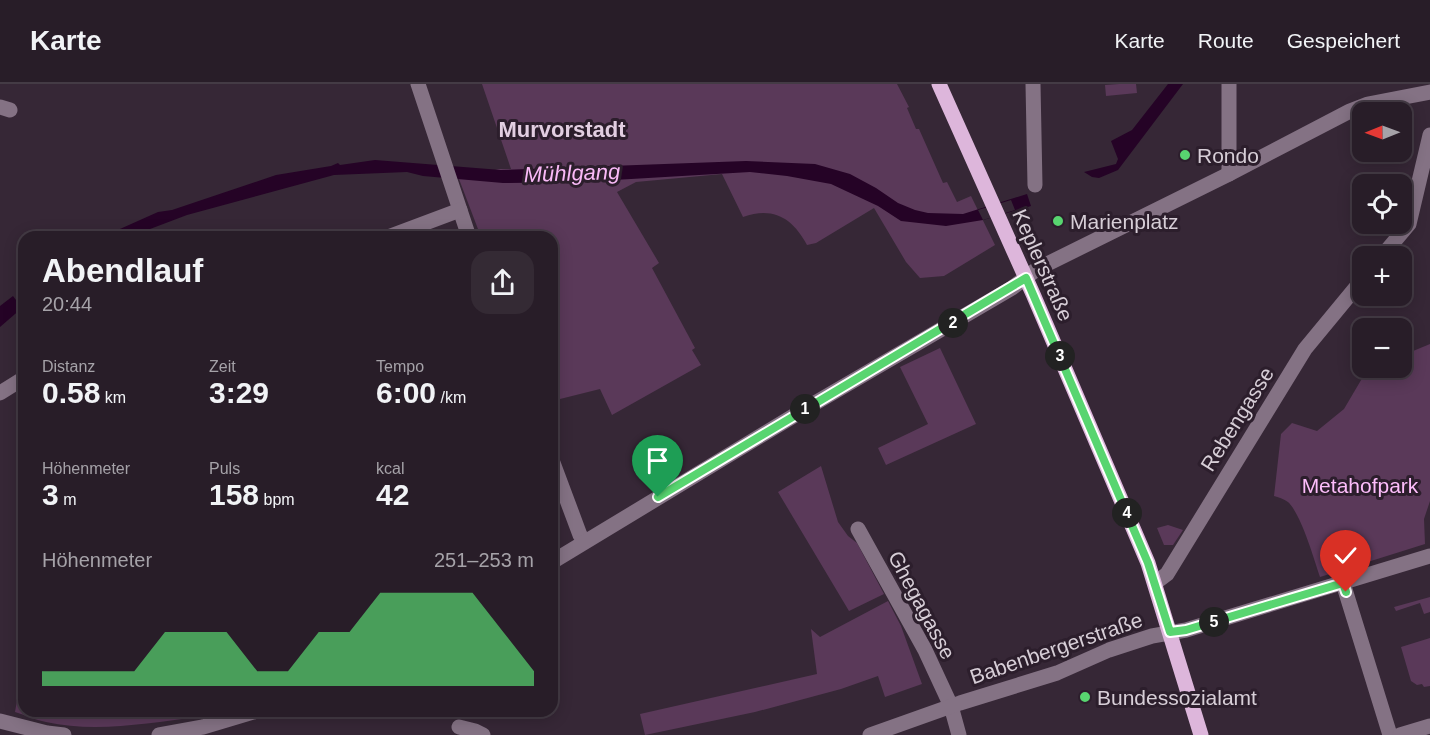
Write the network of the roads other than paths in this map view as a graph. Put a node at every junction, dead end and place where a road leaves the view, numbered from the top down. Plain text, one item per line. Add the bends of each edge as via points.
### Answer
1 (418, 84) edge
2 (939, 84) edge
3 (1033, 84) edge
4 (1229, 84) edge
5 (1430, 92) edge
6 (1430, 135) edge
7 (1229, 174) junction
8 (1035, 185) dead end
9 (460, 210) junction
10 (404, 231) edge
11 (468, 231) edge
12 (1390, 246) edge
13 (1026, 278) junction
14 (1352, 292) edge
15 (18, 382) edge
16 (0, 393) edge
17 (558, 476) edge
18 (858, 529) dead end
19 (585, 542) junction
20 (1430, 556) edge
21 (558, 558) edge
22 (1155, 583) junction
23 (1343, 583) junction
24 (1170, 632) junction
25 (951, 706) junction
26 (222, 717) edge
27 (0, 721) edge
28 (1430, 726) edge
29 (459, 727) dead end
30 (64, 735) edge
31 (159, 735) edge
32 (483, 735) edge
33 (870, 735) edge
34 (959, 735) edge
35 (1201, 735) edge
36 (1390, 735) edge
37 (1400, 735) edge

1 - 9 street
2 - 13 main road, Keplerstraße
3 - 8 street
4 - 7 street
5 - 7 street via 1350,111
6 - 12 street via 1409,224
7 - 13 street
9 - 10 street
9 - 11 street
13 - 19 street
13 - 22 main road, Keplerstraße
14 - 22 street, Rebengasse via 1305,349 1167,574
15 - 16 street
17 - 19 street
18 - 25 street, Ghegagasse via 925,650
19 - 21 street
20 - 23 street, Babenbergerstraße
22 - 24 main road, Keplerstraße
23 - 24 street, Babenbergerstraße
23 - 36 street
24 - 25 street, Babenbergerstraße
24 - 35 main road, Keplerstraße
25 - 33 street, Babenbergerstraße
25 - 34 street, Ghegagasse
26 - 31 street
27 - 30 street
28 - 37 street
29 - 32 street

